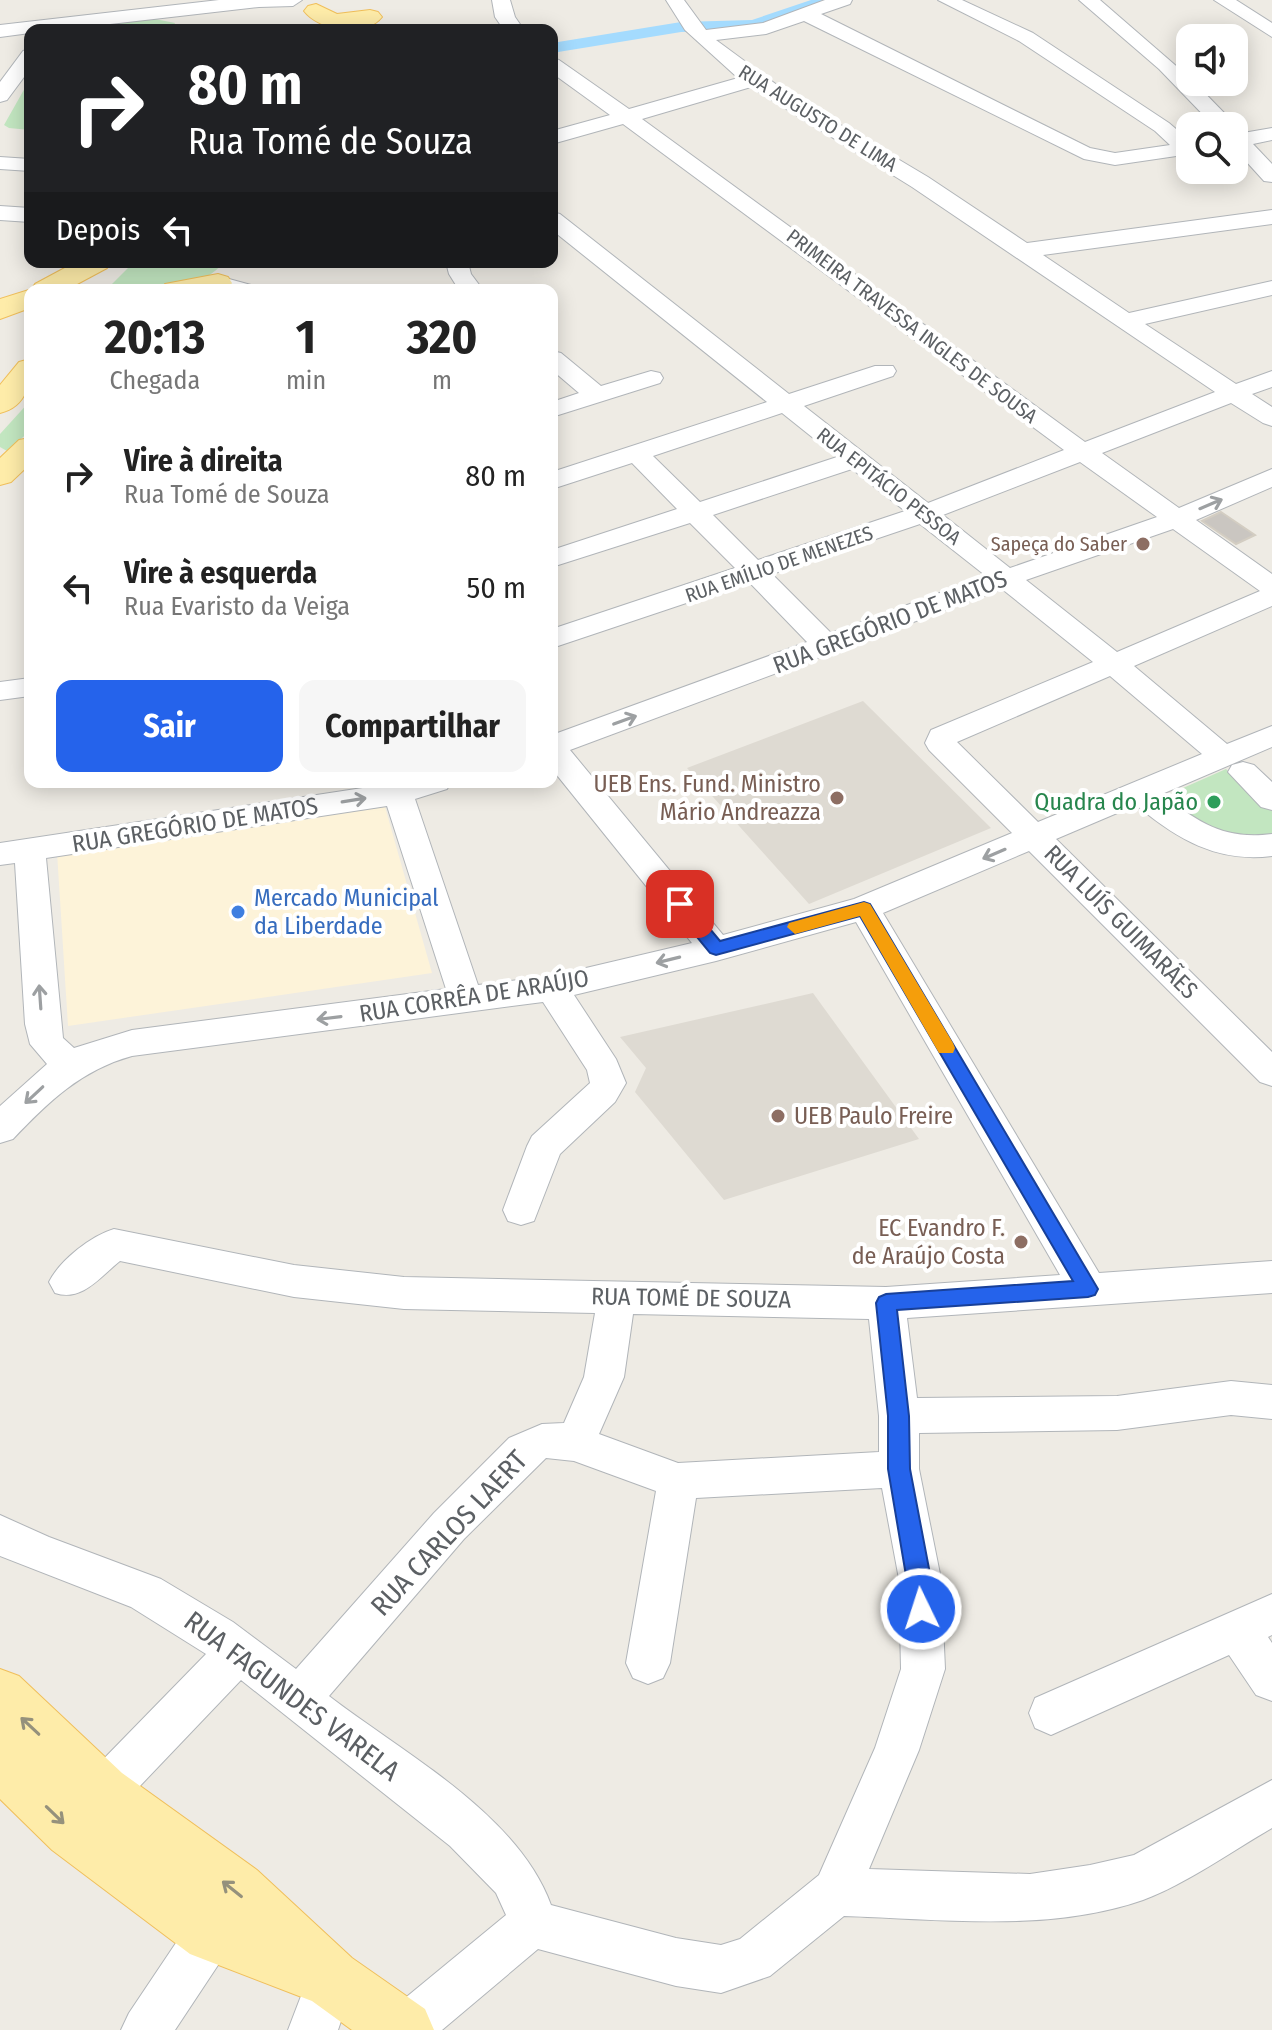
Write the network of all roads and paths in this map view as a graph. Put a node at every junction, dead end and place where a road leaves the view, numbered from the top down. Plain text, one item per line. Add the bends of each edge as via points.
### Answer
1 (293, 0) edge
2 (501, 0) edge
3 (675, 0) edge
4 (843, 0) edge
5 (947, 0) edge
6 (1088, 0) edge
7 (1223, 0) edge
8 (258, 1) edge
9 (315, 14) edge
10 (808, 15) junction
11 (371, 16) edge
12 (41, 23) edge
13 (510, 24) edge
14 (24, 26) edge
15 (694, 30) junction
16 (0, 31) edge
17 (1272, 31) edge
18 (24, 63) edge
19 (558, 68) edge
20 (754, 80) junction
21 (0, 96) edge
22 (1210, 112) edge
23 (626, 115) junction
24 (1272, 134) edge
25 (1248, 135) edge
26 (558, 136) edge
27 (1176, 139) edge
28 (1176, 150) edge
29 (1248, 151) edge
30 (0, 163) edge
31 (24, 165) edge
32 (1272, 176) edge
33 (0, 213) edge
34 (24, 215) edge
35 (1272, 217) edge
36 (558, 224) edge
37 (1021, 251) junction
38 (86, 268) edge
39 (111, 268) edge
40 (56, 284) edge
41 (96, 284) edge
42 (1272, 288) edge
43 (24, 300) edge
44 (0, 310) edge
45 (24, 314) edge
46 (0, 320) edge
47 (1125, 321) junction
48 (558, 363) edge
49 (884, 371) dead end
50 (651, 378) dead end
51 (1272, 378) edge
52 (17, 384) edge
53 (1233, 394) junction
54 (598, 396) junction
55 (785, 405) junction
56 (558, 408) edge
57 (0, 418) edge
58 (1272, 418) edge
59 (1083, 453) junction
60 (637, 454) junction
61 (855, 460) junction
62 (1272, 477) edge
63 (558, 479) edge
64 (696, 512) junction
65 (923, 514) junction
66 (1176, 519) junction
67 (558, 557) edge
68 (757, 572) junction
69 (1007, 578) junction
70 (1272, 587) edge
71 (1272, 596) edge
72 (558, 633) edge
73 (828, 646) junction
74 (1112, 662) junction
75 (24, 688) edge
76 (0, 691) edge
77 (1272, 736) edge
78 (558, 746) edge
79 (558, 755) edge
80 (1233, 764) junction
81 (417, 788) edge
82 (1140, 793) junction
83 (398, 794) junction
84 (1272, 800) edge
85 (1036, 836) junction
86 (1272, 845) edge
87 (15, 852) edge
88 (864, 908) junction
89 (716, 949) junction
90 (552, 988) junction
91 (466, 1000) junction
92 (69, 1064) junction
93 (1272, 1073) edge
94 (0, 1129) edge
95 (521, 1210) dead end
96 (1272, 1277) edge
97 (68, 1282) dead end
98 (1088, 1289) junction
99 (617, 1296) junction
100 (886, 1303) junction
101 (1272, 1402) edge
102 (899, 1416) junction
103 (575, 1443) junction
104 (899, 1469) junction
105 (678, 1481) junction
106 (0, 1534) edge
107 (1254, 1622) edge
108 (237, 1653) junction
109 (648, 1663) dead end
110 (1272, 1680) edge
111 (0, 1695) edge
112 (298, 1699) junction
113 (1051, 1713) dead end
114 (0, 1760) edge
115 (102, 1793) junction
116 (1272, 1803) edge
117 (836, 1892) junction
118 (532, 1924) junction
119 (211, 1933) junction
120 (322, 2005) edge
121 (146, 2030) edge
122 (404, 2030) edge

1 - 8 street
2 - 13 street
3 - 15 street
4 - 10 street, RUA AUGUSTO DE LIMA
5 - 27 street via 1026,37
6 - 22 street via 1166,65
7 - 17 street
8 - 12 street
9 - 11 main road via 336,22
10 - 15 street, RUA AUGUSTO DE LIMA via 766,28
10 - 28 street via 1084,153 1115,159
14 - 16 street
15 - 20 street, RUA AUGUSTO DE LIMA
18 - 21 street
19 - 23 street, PRIMEIRA TRAVESSA INGLES DE SOUSA
20 - 23 street
20 - 37 street, RUA AUGUSTO DE LIMA
23 - 26 street
23 - 59 street, PRIMEIRA TRAVESSA INGLES DE SOUSA
24 - 25 street
29 - 32 street
30 - 31 street
33 - 34 street
35 - 37 street
36 - 55 street, RUA EPITÁCIO PESSOA
37 - 47 street, RUA AUGUSTO DE LIMA
38 - 40 main road
39 - 41 main road
42 - 47 street
43 - 44 main road
45 - 46 main road
47 - 53 street, RUA AUGUSTO DE LIMA
48 - 54 street
49 - 55 street
50 - 54 street
51 - 53 street, RUA EMÍLIO DE MENEZES
52 - 57 main road via 12,403
53 - 58 street, RUA AUGUSTO DE LIMA
53 - 59 street, RUA EMÍLIO DE MENEZES
54 - 56 street
55 - 60 street
55 - 61 street, RUA EPITÁCIO PESSOA
59 - 65 street, RUA EMÍLIO DE MENEZES
59 - 66 street, PRIMEIRA TRAVESSA INGLES DE SOUSA
60 - 63 street
60 - 64 street
61 - 64 street
61 - 65 street, RUA EPITÁCIO PESSOA
66 -> 62 street, RUA GREGÓRIO DE MATOS
64 - 67 street
64 - 68 street
65 - 68 street, RUA EMÍLIO DE MENEZES
65 - 69 street, RUA EPITÁCIO PESSOA
66 - 69 street, RUA GREGÓRIO DE MATOS
66 - 70 street, PRIMEIRA TRAVESSA INGLES DE SOUSA
68 - 72 street, RUA EMÍLIO DE MENEZES
68 - 73 street
69 - 73 street, RUA GREGÓRIO DE MATOS
69 - 74 street, RUA EPITÁCIO PESSOA
71 - 74 street
78 -> 73 street, RUA GREGÓRIO DE MATOS
74 - 80 street, RUA EPITÁCIO PESSOA
74 - 85 street, RUA LUÍS GUIMARÃES via 942,737 945,750
75 - 76 street
77 - 80 street, RUA CORRÊA DE ARAÚJO
79 - 89 street
80 - 82 street, RUA CORRÊA DE ARAÚJO
80 - 84 street, RUA EPITÁCIO PESSOA
81 - 83 street, RUA GREGÓRIO DE MATOS
82 - 85 street, RUA CORRÊA DE ARAÚJO
82 - 86 street via 1199,837 1231,846
87 -> 83 street, RUA GREGÓRIO DE MATOS
83 - 91 street
85 -> 88 street, RUA CORRÊA DE ARAÚJO
85 - 93 street, RUA LUÍS GUIMARÃES
92 -> 87 street via 47,1044
88 - 89 street, RUA CORRÊA DE ARAÚJO
88 - 98 street
89 -> 90 street, RUA CORRÊA DE ARAÚJO
90 - 91 street, RUA CORRÊA DE ARAÚJO
90 - 95 street via 604,1068 608,1083 545,1146
91 -> 92 street, RUA CORRÊA DE ARAÚJO via 132,1043
92 -> 94 street, RUA CORRÊA DE ARAÚJO
96 - 98 street, RUA TOMÉ DE SOUZA
97 - 99 street, RUA TOMÉ DE SOUZA via 114,1244 294,1281 404,1293
98 - 100 street, RUA TOMÉ DE SOUZA
99 - 100 street, RUA TOMÉ DE SOUZA
99 - 103 street via 604,1377
100 - 102 street
101 - 102 street via 1231,1398 1117,1413
102 - 104 street
103 - 105 street, RUA CARLOS LAERT
103 - 112 street, RUA CARLOS LAERT via 550,1438 523,1451 449,1526
104 - 105 street
104 - 117 street via 920,1579 923,1669 897,1750
105 - 109 street
106 - 108 street, RUA FAGUNDES VARELA via 41,1555 144,1591
107 - 110 street
107 - 113 street
108 - 112 street, RUA FAGUNDES VARELA
108 - 115 street
115 -> 111 main road
112 - 118 street, RUA FAGUNDES VARELA via 440,1807 507,1869 521,1888
114 -> 119 main road via 72,1830
120 -> 115 main road via 236,1891
116 - 117 street via 1141,1877 1090,1889 1030,1898
117 - 118 street via 753,1959 721,1969
118 - 122 street
119 - 120 main road
119 - 121 street
120 - 122 main road

